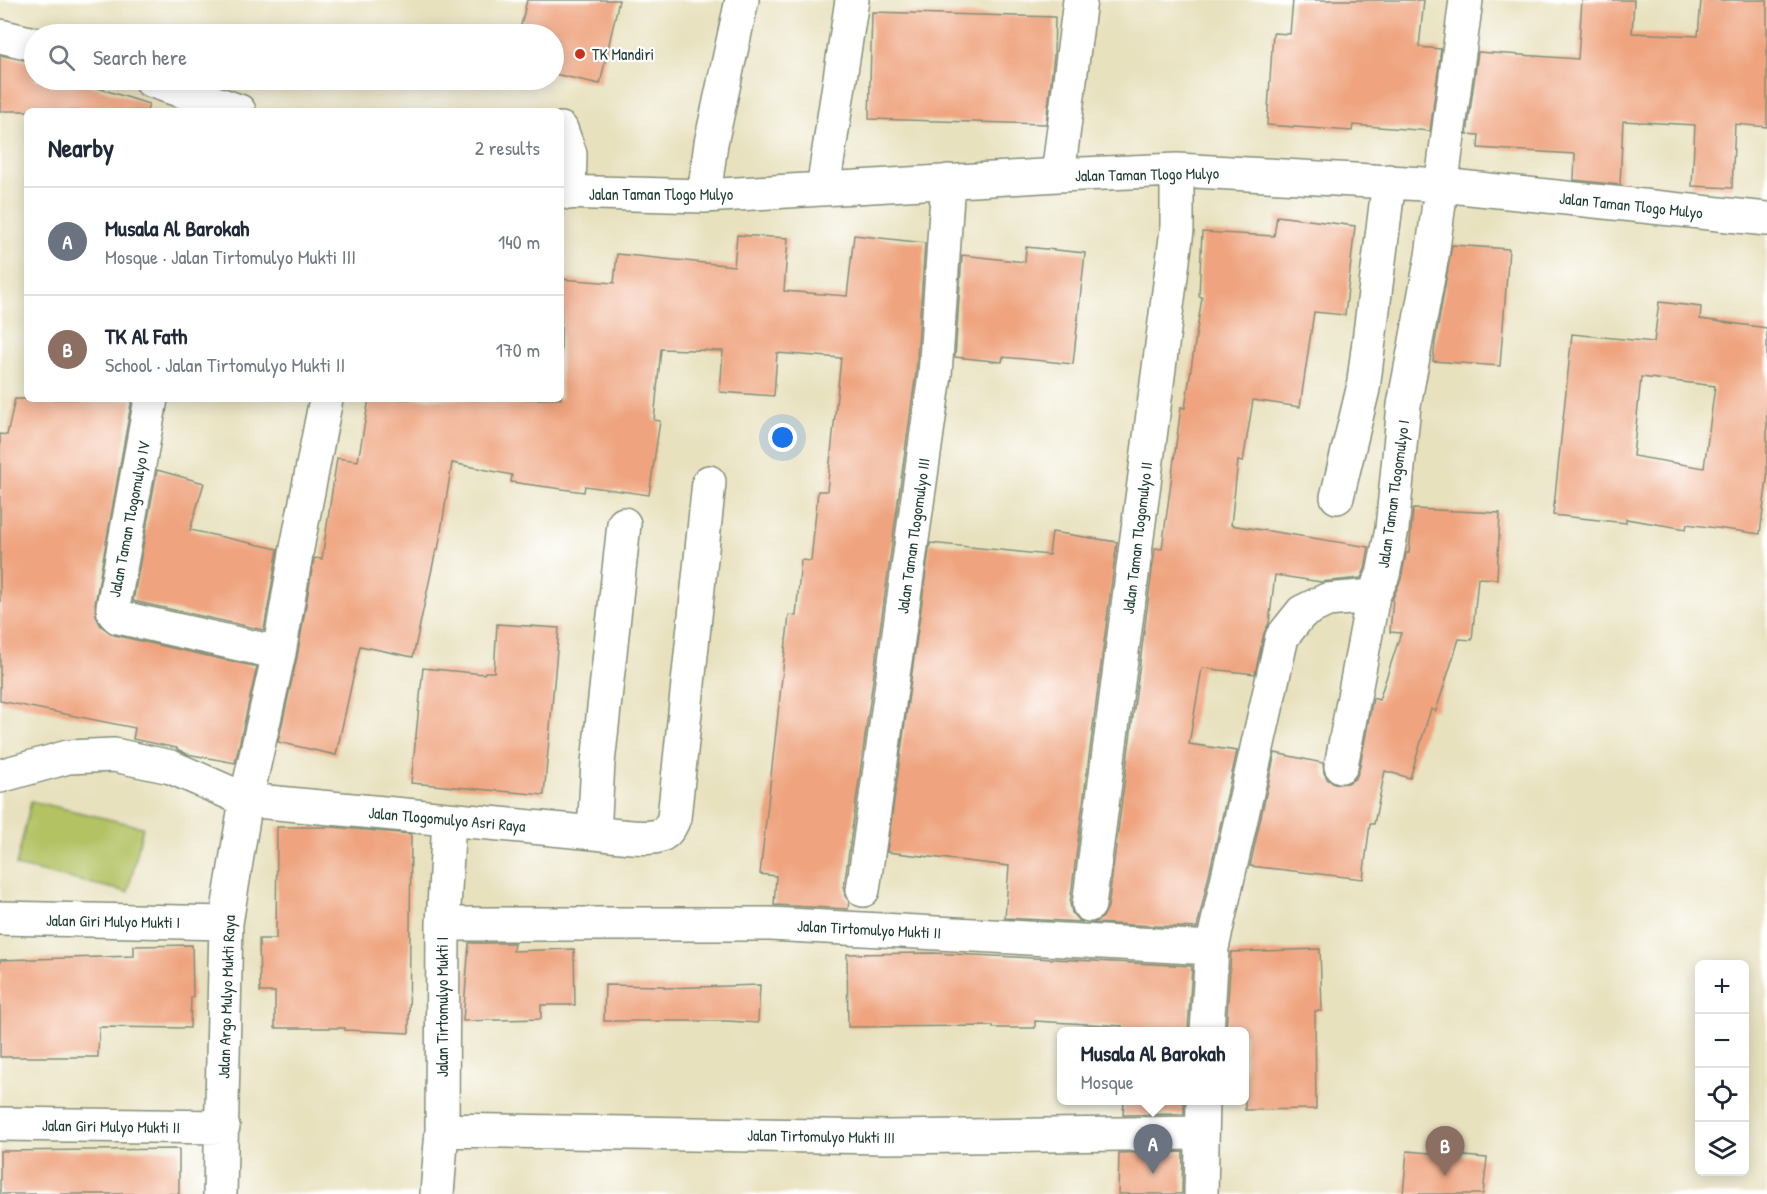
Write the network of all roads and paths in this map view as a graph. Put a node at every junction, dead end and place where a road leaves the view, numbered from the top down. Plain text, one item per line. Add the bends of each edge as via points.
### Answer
1 (742, 0) edge
2 (852, 0) edge
3 (1080, 0) edge
4 (1466, 0) edge
5 (0, 36) edge
6 (24, 42) edge
7 (179, 90) edge
8 (230, 108) edge
9 (564, 137) edge
10 (1177, 170) junction
11 (1058, 175) junction
12 (948, 181) junction
13 (1389, 182) junction
14 (1441, 185) junction
15 (823, 189) junction
16 (565, 193) edge
17 (704, 196) junction
18 (1767, 219) edge
19 (150, 402) edge
20 (325, 402) edge
21 (709, 482) dead end
22 (1337, 497) dead end
23 (624, 524) dead end
24 (1372, 596) junction
25 (279, 653) junction
26 (1341, 766) dead end
27 (0, 776) edge
28 (246, 800) junction
29 (449, 820) junction
30 (594, 833) junction
31 (863, 890) dead end
32 (1089, 905) dead end
33 (0, 918) edge
34 (226, 923) junction
35 (443, 924) junction
36 (1212, 948) junction
37 (1207, 1027) edge
38 (1203, 1105) edge
39 (0, 1124) edge
40 (223, 1127) junction
41 (442, 1130) junction
42 (1201, 1133) junction
43 (220, 1194) edge
44 (437, 1194) edge
45 (1201, 1194) edge

1 - 17 street via 711,143
2 - 15 street
3 - 11 street
4 - 14 street, Jalan Taman Tlogomulyo I
5 - 6 street
7 - 8 street
9 - 16 street via 570,154
10 - 11 street, Jalan Taman Tlogo Mulyo
10 - 13 street, Jalan Taman Tlogo Mulyo
10 - 32 street, Jalan Taman Tlogomulyo II via 1177,230
11 - 12 street, Jalan Taman Tlogo Mulyo
12 - 15 street, Jalan Taman Tlogo Mulyo
12 - 31 street, Jalan Taman Tlogomulyo III via 935,375
13 - 14 street, Jalan Taman Tlogo Mulyo
13 - 22 street via 1363,389
14 - 18 street, Jalan Taman Tlogo Mulyo
14 - 24 street, Jalan Taman Tlogomulyo I via 1404,405 1392,529 1383,575
15 - 17 street, Jalan Taman Tlogo Mulyo
16 - 17 street, Jalan Taman Tlogo Mulyo
19 - 25 street, Jalan Taman Tlogomulyo IV via 114,613
20 - 25 street
21 - 30 street, Jalan Tlogomulyo Asri Raya via 674,818 671,827 657,837
23 - 30 street
24 - 26 street, Jalan Taman Tlogomulyo I
24 - 36 street via 1327,600 1302,612 1282,637
25 - 28 street
27 - 28 street, Jalan Tlogomulyo Asri Raya via 68,757 114,755 171,767
28 - 29 street, Jalan Tlogomulyo Asri Raya
28 - 34 street, Jalan Argo Mulyo Mukti Raya
29 - 30 street, Jalan Tlogomulyo Asri Raya
29 - 35 street, Jalan Tirtomulyo Mukti I
33 - 34 street, Jalan Giri Mulyo Mukti I
34 - 40 street, Jalan Argo Mulyo Mukti Raya
35 - 36 street, Jalan Tirtomulyo Mukti II via 770,924
35 - 41 street, Jalan Tirtomulyo Mukti I
36 - 37 street
38 - 42 street
39 - 40 street, Jalan Giri Mulyo Mukti II
40 - 43 street, Jalan Argo Mulyo Mukti Raya
41 - 42 street, Jalan Tirtomulyo Mukti III via 888,1137
41 - 44 street, Jalan Tirtomulyo Mukti I
42 - 45 street

